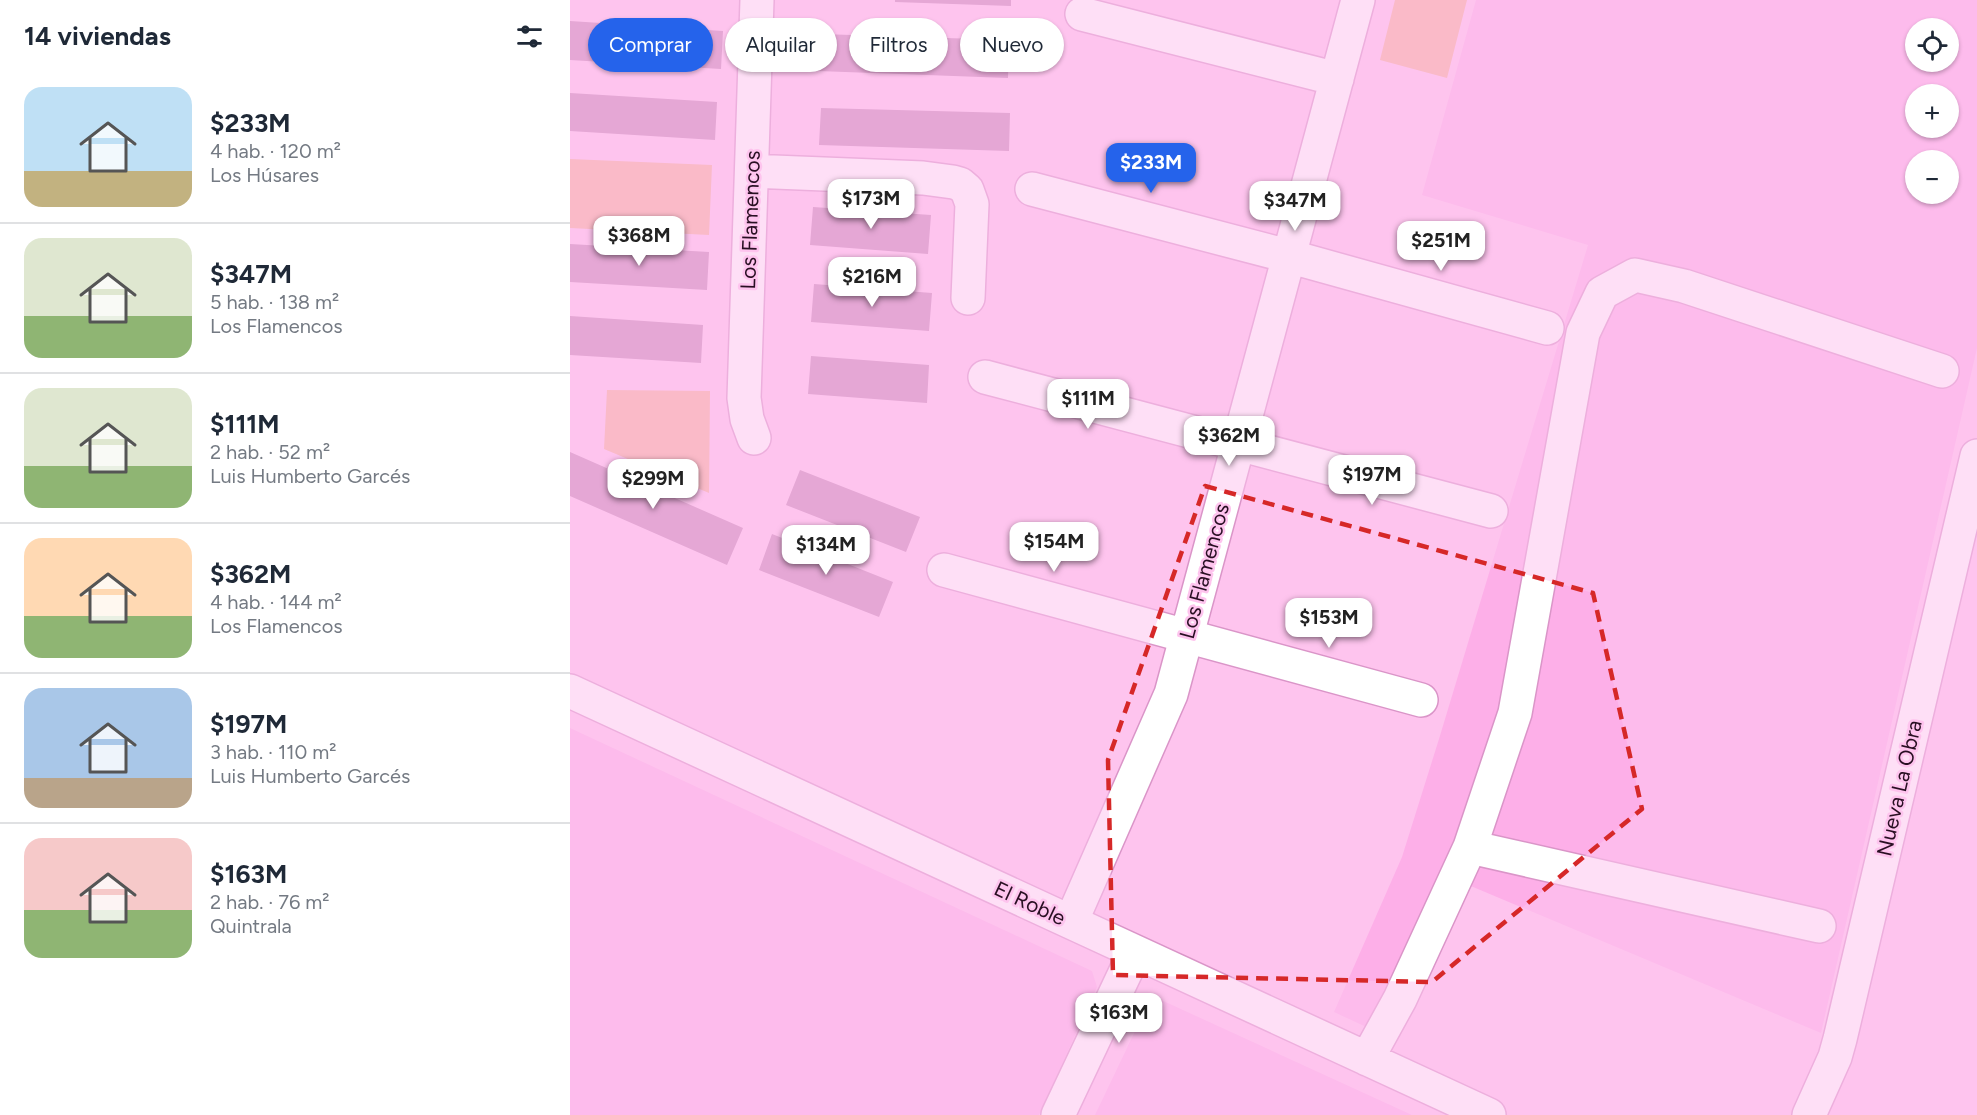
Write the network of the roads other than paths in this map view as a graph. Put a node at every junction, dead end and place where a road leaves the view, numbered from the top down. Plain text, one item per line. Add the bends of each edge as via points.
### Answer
1 (758, 0) edge
2 (1359, 0) edge
3 (1082, 14) dead end
4 (1337, 79) junction
5 (752, 171) junction
6 (1032, 189) dead end
7 (1288, 256) junction
8 (968, 298) dead end
9 (1547, 328) dead end
10 (1942, 371) dead end
11 (985, 376) dead end
12 (754, 438) dead end
13 (1238, 444) junction
14 (1977, 456) edge
15 (1491, 511) dead end
16 (944, 570) dead end
17 (1186, 636) junction
18 (570, 691) edge
19 (1421, 700) dead end
20 (1470, 847) junction
21 (1071, 922) junction
22 (1819, 926) dead end
23 (1135, 952) junction
24 (1367, 1059) junction
25 (1058, 1115) edge
26 (1489, 1115) edge
27 (1809, 1115) edge

1 - 5 street, Los Flamencos
2 - 4 street, Los Flamencos
3 - 4 street
4 - 7 street, Los Flamencos
5 - 8 street via 923,178 960,184 972,204
5 - 12 street, Los Flamencos via 744,398
6 - 7 street
7 - 9 street
7 - 13 street, Los Flamencos
10 - 20 street via 1674,284 1635,275 1602,293 1584,333 1515,713
11 - 13 street
13 - 15 street
13 - 17 street, Los Flamencos
14 - 27 street, Nueva La Obra via 1840,1039
16 - 17 street
17 - 19 street
17 - 21 street, Los Flamencos via 1171,694
18 - 21 street, El Roble
20 - 22 street
20 - 24 street via 1400,999
21 - 23 street, El Roble
23 - 24 street, El Roble
23 - 25 street
24 - 26 street, El Roble

